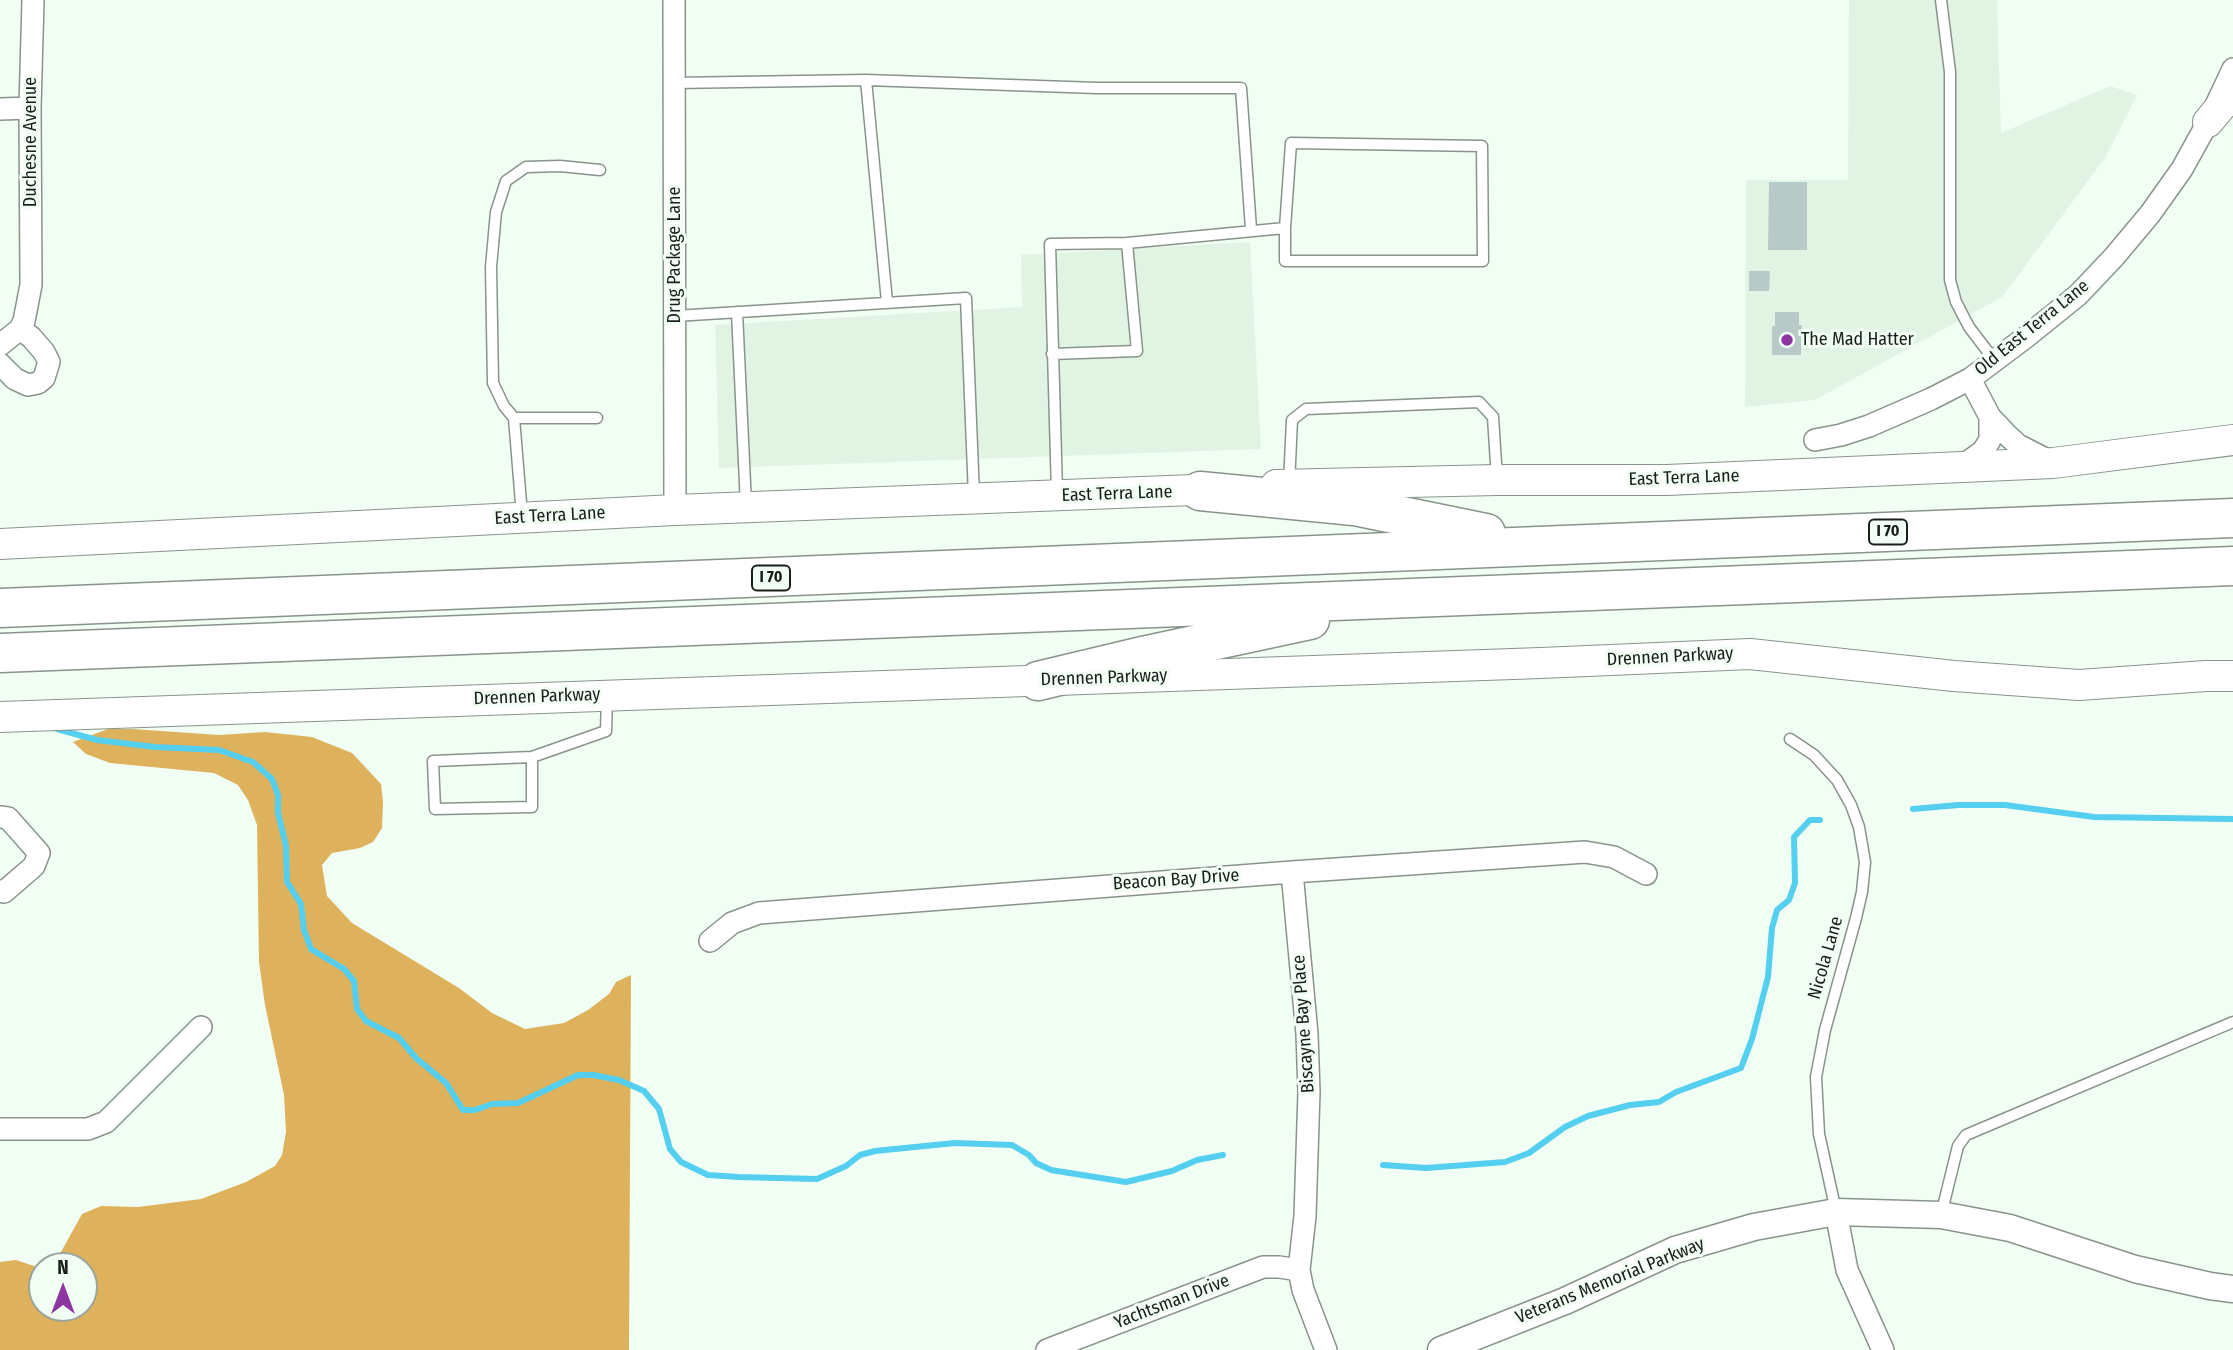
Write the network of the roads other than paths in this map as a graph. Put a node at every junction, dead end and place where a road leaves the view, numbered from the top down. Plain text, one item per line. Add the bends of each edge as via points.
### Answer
1 (33, 0) edge
2 (674, 0) edge
3 (1941, 0) edge
4 (2233, 69) edge
5 (866, 80) junction
6 (674, 83) junction
7 (2233, 92) edge
8 (30, 108) junction
9 (0, 109) edge
10 (2208, 121) junction
11 (600, 170) dead end
12 (1285, 228) junction
13 (1251, 229) junction
14 (1127, 243) junction
15 (887, 302) junction
16 (737, 312) junction
17 (675, 316) junction
18 (20, 329) junction
19 (0, 345) edge
20 (1052, 354) junction
21 (1995, 361) junction
22 (0, 365) edge
23 (1970, 379) junction
24 (1990, 417) junction
25 (514, 418) junction
26 (597, 418) dead end
27 (1815, 440) dead end
28 (2233, 440) edge
29 (2053, 463) junction
30 (1961, 467) junction
31 (1497, 480) junction
32 (1289, 484) junction
33 (1200, 491) junction
34 (1057, 496) junction
35 (974, 499) junction
36 (746, 507) junction
37 (676, 510) junction
38 (522, 518) junction
39 (2233, 518) edge
40 (0, 544) edge
41 (1542, 544) junction
42 (2233, 566) edge
43 (1418, 598) junction
44 (0, 608) edge
45 (0, 653) edge
46 (2224, 674) edge
47 (1038, 681) junction
48 (608, 695) junction
49 (0, 717) edge
50 (1790, 739) dead end
51 (532, 757) junction
52 (0, 817) edge
53 (1292, 872) junction
54 (1646, 874) dead end
55 (0, 891) edge
56 (710, 941) dead end
57 (2233, 1022) edge
58 (201, 1027) dead end
59 (0, 1129) edge
60 (1836, 1212) junction
61 (1941, 1215) junction
62 (1299, 1270) junction
63 (2233, 1289) edge
64 (1047, 1350) edge
65 (1326, 1350) edge
66 (1441, 1350) edge
67 (1883, 1350) edge

1 - 8 street, Duchesne Avenue
2 - 6 street, Drug Package Lane
3 - 21 lane via 1950,72 1950,280 1955,302
4 - 10 street, Old East Terra Lane
5 - 6 lane
5 - 13 lane via 1241,88
5 - 15 lane
6 - 17 street, Drug Package Lane
7 - 10 main road
8 - 9 street
8 - 18 street, Duchesne Avenue via 31,285
10 - 21 street, Old East Terra Lane via 2182,169 2114,257 2078,295
11 - 25 lane via 526,167 506,181 496,212 491,267 493,383
12 - 12 lane via 1285,261 1483,261 1482,146 1291,143
12 - 13 lane
13 - 14 lane
14 - 20 lane via 1050,244
14 - 20 lane via 1137,351
15 - 16 lane
15 - 35 lane via 966,298
16 - 17 lane
16 - 36 lane
17 - 37 street, Drug Package Lane
18 - 19 street
18 - 22 street via 49,362 44,378 29,385
20 - 34 lane
21 - 23 street, Old East Terra Lane
23 - 24 street
23 - 27 street, Old East Terra Lane via 1869,426
24 - 29 street via 2018,445
24 - 30 street via 1990,440
25 - 26 lane
25 - 38 lane
28 - 29 main road, East Terra Lane
29 - 30 main road, East Terra Lane
30 - 31 main road, East Terra Lane via 1667,480
31 - 32 main road, East Terra Lane
31 - 32 lane via 1493,417 1479,402 1306,409 1292,420
32 - 33 main road, East Terra Lane
33 - 34 main road, East Terra Lane
33 - 41 highway via 1354,506
34 - 35 main road, East Terra Lane
35 - 36 main road, East Terra Lane
36 - 37 main road, East Terra Lane
37 - 38 main road, East Terra Lane
38 - 40 main road, East Terra Lane
39 - 41 highway, I 70
41 - 44 highway, I 70
42 - 43 highway
43 - 45 highway
43 - 47 highway
46 - 47 main road, Drennen Parkway via 2079,685 1750,654
47 - 48 main road, Drennen Parkway
48 - 49 main road, Drennen Parkway
48 - 51 lane via 606,731
50 - 60 lane, Nicola Lane via 1814,755 1837,780 1859,827 1865,862 1859,905 1816,1077 1818,1135
51 - 51 lane via 433,761 435,809 532,807
52 - 55 street via 8,818 38,853 34,866
53 - 54 street, Beacon Bay Drive via 1584,852 1614,858
53 - 56 street, Beacon Bay Drive via 758,913 732,923
53 - 62 street, Biscayne Bay Place via 1309,1092
57 - 61 lane via 1966,1135 1958,1146
58 - 59 street via 106,1122 88,1129
60 - 61 street, Veterans Memorial Parkway
60 - 66 street, Veterans Memorial Parkway via 1754,1227 1675,1250 1565,1301
60 - 67 street via 1847,1270
61 - 63 street, Veterans Memorial Parkway via 2010,1228 2135,1269
62 - 64 street, Yachtsman Drive via 1264,1267
62 - 65 street

